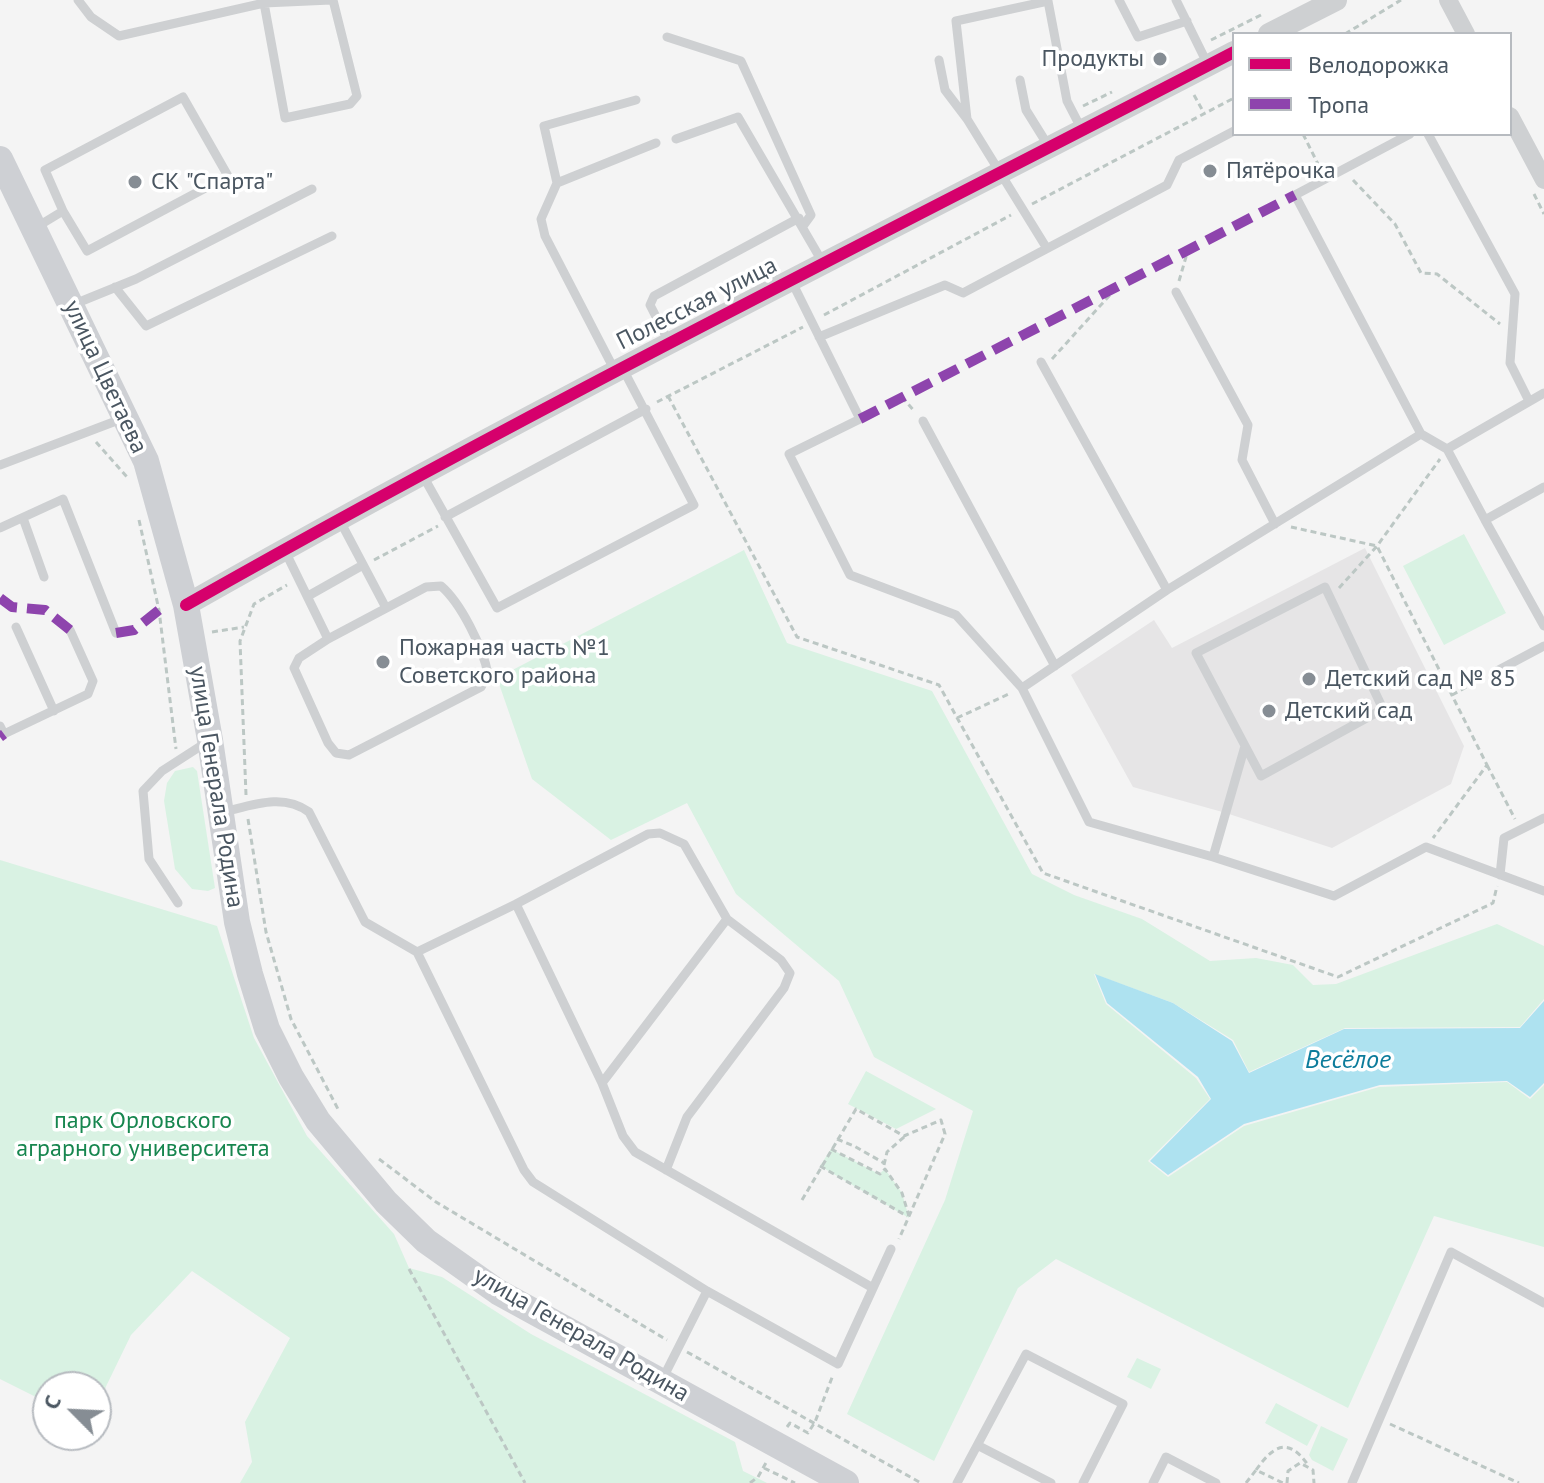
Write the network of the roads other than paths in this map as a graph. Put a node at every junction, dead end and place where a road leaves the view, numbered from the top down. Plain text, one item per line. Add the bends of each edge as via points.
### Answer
1 (78, 0) edge
2 (332, 0) edge
3 (1119, 0) edge
4 (1176, 0) edge
5 (1336, 0) edge
6 (1448, 0) edge
7 (264, 3) junction
8 (1187, 21) junction
9 (1273, 32) edge
10 (1465, 32) edge
11 (667, 37) dead end
12 (1232, 53) edge
13 (939, 60) dead end
14 (1208, 65) junction
15 (1020, 80) dead end
16 (636, 100) dead end
17 (1512, 118) edge
18 (967, 119) junction
19 (1082, 130) junction
20 (1232, 132) edge
21 (1406, 136) edge
22 (1429, 136) edge
23 (676, 139) dead end
24 (656, 143) dead end
25 (1536, 145) edge
26 (1049, 147) junction
27 (0, 159) edge
28 (1001, 173) junction
29 (1544, 180) edge
30 (557, 183) junction
31 (312, 189) dead end
32 (63, 211) junction
33 (801, 222) junction
34 (34, 228) junction
35 (332, 236) dead end
36 (1046, 247) junction
37 (823, 263) junction
38 (791, 280) junction
39 (115, 287) junction
40 (1176, 292) road end
41 (72, 305) junction
42 (819, 337) junction
43 (669, 342) junction
44 (1043, 365) road end
45 (618, 369) junction
46 (1544, 393) edge
47 (1529, 401) junction
48 (646, 409) junction
49 (125, 417) junction
50 (923, 421) road end
51 (1421, 434) junction
52 (1447, 449) junction
53 (0, 465) edge
54 (422, 474) junction
55 (1544, 487) edge
56 (23, 518) junction
57 (339, 519) junction
58 (446, 519) junction
59 (1485, 520) junction
60 (1275, 524) junction
61 (0, 528) edge
62 (284, 549) junction
63 (363, 565) junction
64 (44, 577) dead end
65 (1167, 590) junction
66 (308, 596) junction
67 (186, 605) junction
68 (386, 608) junction
69 (1544, 626) edge
70 (16, 627) dead end
71 (70, 630) dead end
72 (116, 633) dead end
73 (328, 639) junction
74 (1544, 646) edge
75 (1055, 666) junction
76 (1493, 673) road end
77 (1022, 688) junction
78 (54, 711) junction
79 (0, 726) edge
80 (210, 740) junction
81 (1245, 746) junction
82 (220, 813) junction
83 (1544, 818) edge
84 (1213, 857) junction
85 (1500, 875) junction
86 (1544, 891) edge
87 (178, 903) dead end
88 (516, 904) junction
89 (727, 919) junction
90 (417, 952) junction
91 (602, 1083) junction
92 (666, 1170) junction
93 (891, 1249) road end
94 (873, 1288) junction
95 (707, 1291) junction
96 (1544, 1303) edge
97 (660, 1383) junction
98 (979, 1446) junction
99 (846, 1483) edge
100 (957, 1483) edge
101 (1051, 1483) edge
102 (1083, 1483) edge
103 (1153, 1483) edge
104 (1216, 1483) edge
105 (1352, 1483) edge

1 - 7 lane via 91,17 119,36
2 - 7 lane
2 - 7 lane via 357,96 350,104 285,118
3 - 8 lane via 1138,37
4 - 8 lane
5 - 9 street
6 - 10 street
8 - 14 lane
11 - 33 lane via 741,61 811,215
12 - 14 street, Полесская улица
13 - 18 lane via 945,90
14 - 19 street, Полесская улица
15 - 26 lane via 1026,110
16 - 30 lane via 544,126
17 - 25 street
18 - 19 lane via 956,21 1048,1 1067,101
18 - 28 lane
19 - 26 street, Полесская улица
20 - 36 lane via 1179,160 1167,185
21 - 51 lane via 1295,195
22 - 47 lane via 1515,294 1510,363
23 - 33 lane via 738,117
24 - 30 lane
25 - 29 street
26 - 28 street, Полесская улица
27 - 34 main road, улица Цветаева
28 - 36 lane
28 - 37 street, Полесская улица
30 - 45 lane via 541,219 545,236
31 - 39 lane
32 - 32 lane via 87,251 228,176 183,97 45,170
32 - 34 lane
33 - 37 lane
33 - 43 lane via 654,296 650,305
34 - 41 main road, улица Цветаева
35 - 39 lane via 146,326
36 - 42 lane via 963,293 945,285
37 - 38 street, Полесская улица
38 - 42 lane
38 - 43 street, Полесская улица
39 - 41 lane
40 - 60 lane via 1248,425 1242,460
41 - 49 main road, улица Цветаева
42 - 77 lane via 860,419 789,454 850,575 956,615
43 - 45 street, Полесская улица
44 - 65 lane
45 - 48 lane
45 - 54 street, Полесская улица
46 - 47 lane
47 - 52 lane
48 - 58 lane
48 - 58 lane via 694,505 497,608
49 - 53 lane
49 - 67 main road, улица Цветаева via 146,461
50 - 75 lane
51 - 52 lane
51 - 60 lane
52 - 59 lane
54 - 57 street, Полесская улица
54 - 58 lane
55 - 59 lane
56 - 61 lane
56 - 64 lane
56 - 72 lane via 63,499
57 - 62 street, Полесская улица
57 - 63 lane
59 - 69 lane
60 - 65 lane
62 - 66 lane
62 - 67 street, Полесская улица
63 - 66 lane
63 - 68 lane
65 - 75 lane
66 - 73 lane
67 - 80 main road, улица Генерала Родина
68 - 73 lane
68 - 73 lane via 426,587 441,586 486,660 488,674 481,687 349,755 336,753 294,668 299,658
70 - 78 lane
71 - 78 lane via 93,681 88,694
74 - 76 lane
75 - 77 lane
77 - 84 lane via 1089,822
78 - 79 lane via 4,734
80 - 82 main road, улица Генерала Родина
80 - 87 lane via 162,771 143,791 149,859
81 - 81 lane via 1196,653 1325,587 1383,709 1261,776
81 - 84 lane
82 - 90 lane via 282,801 309,812 365,922
82 - 97 main road, улица Генерала Родина via 237,922 267,1029 318,1121 426,1241 498,1292
83 - 85 lane via 1504,838
84 - 85 lane via 1334,896 1426,847
85 - 86 lane
88 - 89 lane via 637,839 660,833 684,844
88 - 90 lane
88 - 91 lane
89 - 91 lane
89 - 92 lane via 781,960 790,973 687,1117
90 - 95 lane via 533,1182
91 - 92 lane via 623,1136 635,1152
92 - 94 lane
93 - 94 lane
94 - 95 lane via 838,1364
95 - 97 lane
96 - 105 lane via 1451,1252
97 - 99 main road, улица Генерала Родина via 770,1457
98 - 100 lane
98 - 101 lane
98 - 102 lane via 1026,1354 1123,1404
103 - 104 lane via 1166,1457

